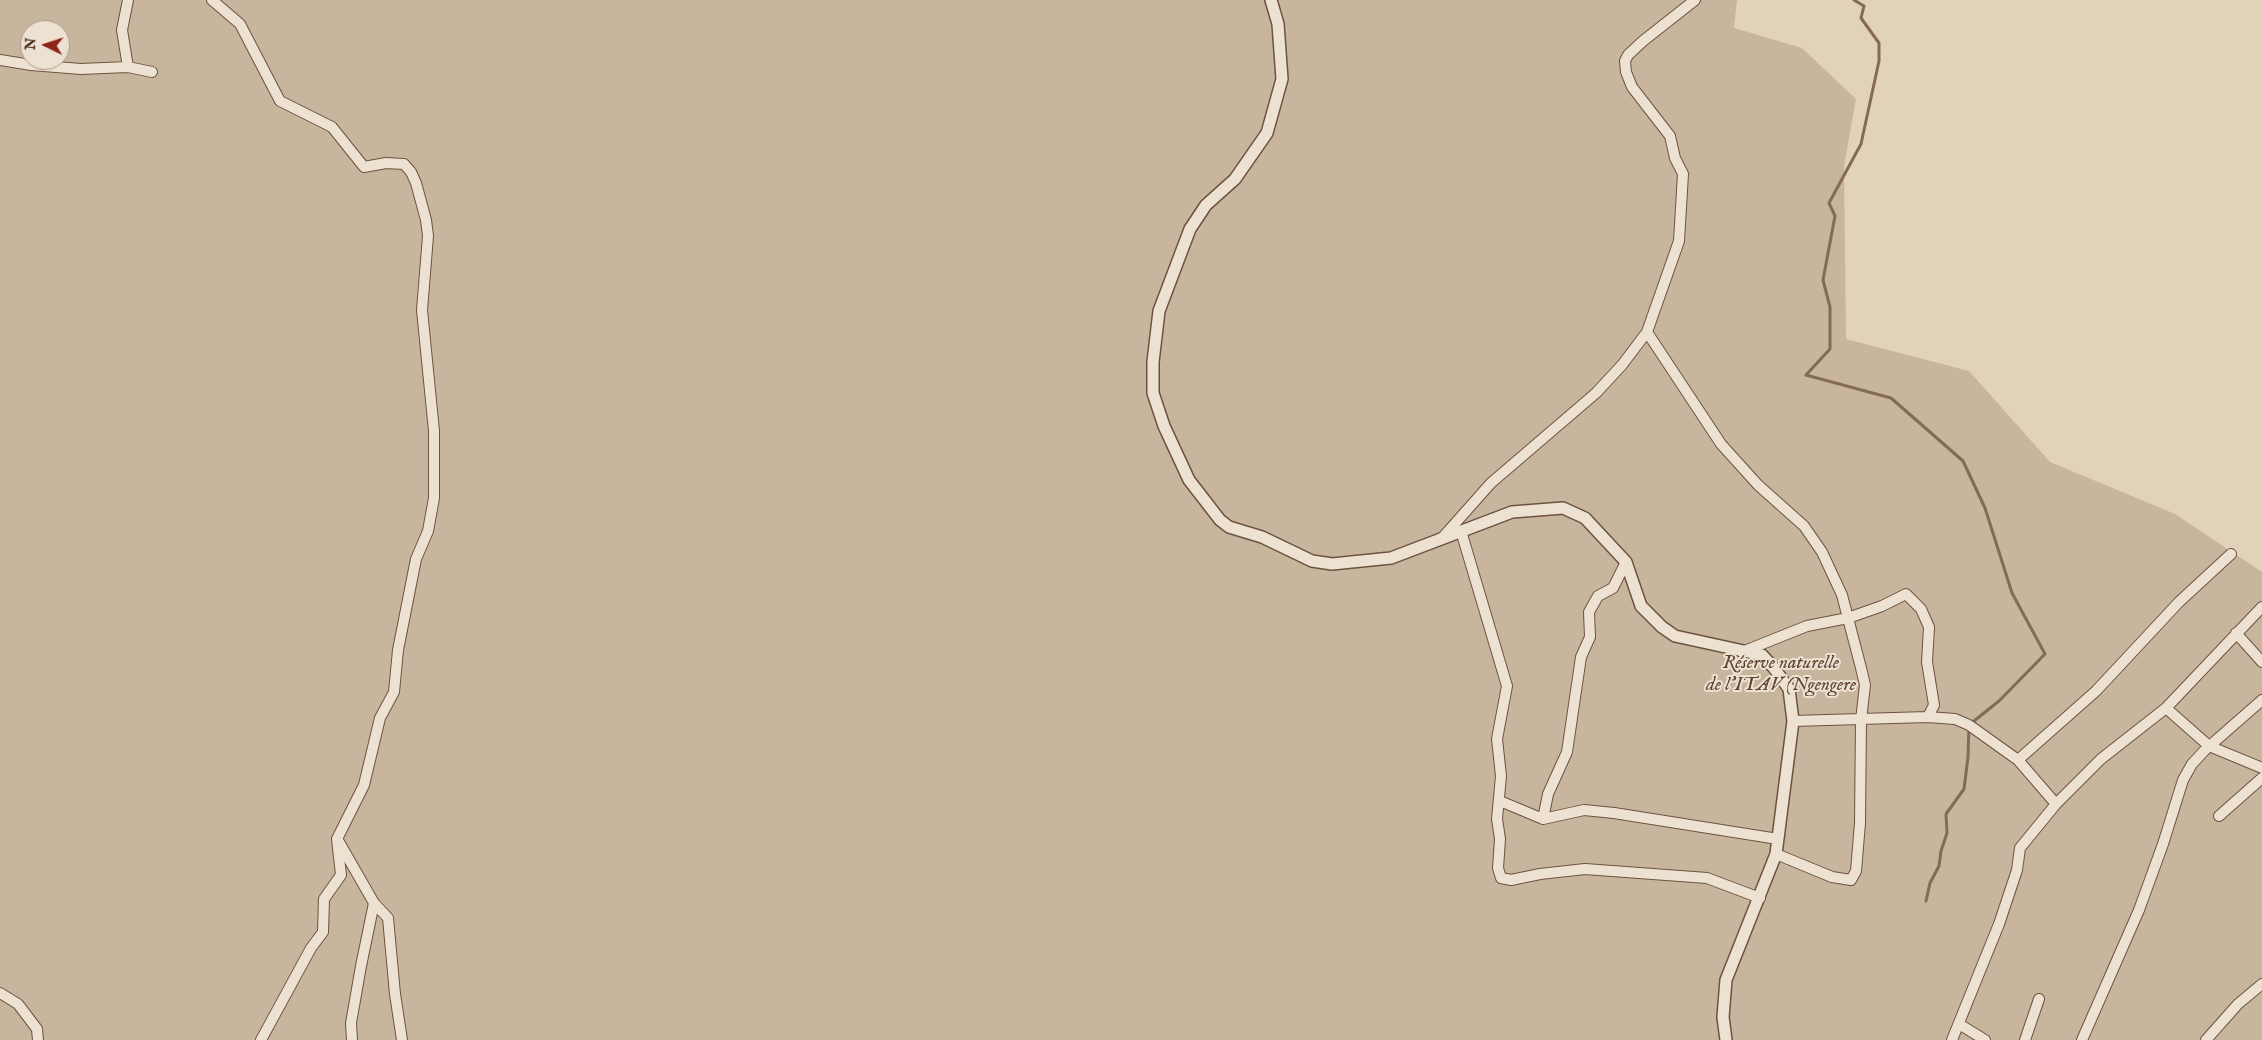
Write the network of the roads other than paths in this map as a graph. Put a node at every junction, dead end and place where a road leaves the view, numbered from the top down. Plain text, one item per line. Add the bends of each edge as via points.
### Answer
1 (128, 0) edge
2 (212, 0) edge
3 (1271, 0) edge
4 (1695, 0) edge
5 (0, 60) edge
6 (128, 67) junction
7 (152, 72) dead end
8 (1647, 332) junction
9 (1461, 531) junction
10 (1443, 537) junction
11 (2231, 554) dead end
12 (1626, 562) junction
13 (2262, 607) edge
14 (1848, 618) junction
15 (2236, 633) junction
16 (1742, 652) junction
17 (2262, 662) edge
18 (2262, 700) edge
19 (2166, 708) junction
20 (1928, 717) junction
21 (1861, 720) junction
22 (1793, 721) junction
23 (2209, 746) junction
24 (2018, 760) junction
25 (2262, 768) edge
26 (2262, 778) edge
27 (1500, 801) junction
28 (2056, 804) junction
29 (2219, 816) dead end
30 (1543, 819) junction
31 (337, 839) junction
32 (1778, 839) junction
33 (1776, 854) junction
34 (1760, 898) junction
35 (374, 903) junction
36 (2262, 984) edge
37 (0, 993) edge
38 (2039, 999) dead end
39 (1959, 1024) junction
40 (38, 1040) edge
41 (261, 1040) edge
42 (352, 1040) edge
43 (402, 1040) edge
44 (1726, 1040) edge
45 (1952, 1040) edge
46 (1985, 1040) edge
47 (2025, 1040) edge
48 (2082, 1040) edge
49 (2206, 1040) edge

1 - 6 street via 122,30
2 - 31 street via 240,24 280,101 332,127 364,167 404,164 412,172 426,220 428,249 422,310 434,431 434,498 428,531 416,559 398,650 394,692 380,718 364,785
3 - 10 street via 1278,24 1282,80 1267,133 1235,179 1206,205 1190,229 1159,311 1153,393 1189,480 1229,527 1262,536 1312,561 1332,564 1390,558
4 - 8 street via 1628,54 1625,61 1632,87 1670,136 1683,174 1679,242
5 - 6 street via 81,69
6 - 7 street
8 - 10 street via 1596,393 1491,483
8 - 14 street via 1721,444 1758,485 1804,526 1834,577
9 - 10 street
9 - 12 street via 1512,512 1564,508 1584,518
9 - 27 street via 1507,686 1497,739
11 - 24 street via 2179,602 2096,691
12 - 16 street via 1641,606 1662,626 1675,636
12 - 30 street via 1613,588 1598,596 1589,612 1590,637 1581,657 1567,752 1548,794
13 - 15 street
14 - 16 street via 1808,626
14 - 20 street via 1906,594 1921,609 1929,627 1927,662 1934,705
14 - 21 street via 1865,685
15 - 17 street
15 - 19 street
16 - 22 street via 1762,655 1774,668 1789,689
18 - 23 street
19 - 23 street
19 - 28 street via 2101,759
20 - 21 street
20 - 24 street via 1955,719 1969,725
21 - 22 street
21 - 33 street via 1860,823 1853,877 1851,880 1832,877
22 - 32 street
23 - 25 street
23 - 48 street via 2192,764 2183,780 2139,910
24 - 28 street
26 - 29 street
27 - 30 street
27 - 34 street via 1498,868 1502,878 1511,880 1585,869 1707,878
28 - 39 street via 2020,848 2017,870 1999,924
30 - 32 street via 1584,810 1657,818
31 - 35 street
31 - 41 street via 341,875 324,899 323,932
32 - 33 street
33 - 34 street
34 - 44 street via 1726,980 1723,1017
35 - 42 street via 351,1023
35 - 43 street via 388,918
36 - 49 street via 2238,1004
37 - 40 street via 18,1004 37,1029
38 - 47 street
39 - 45 street
39 - 46 street

